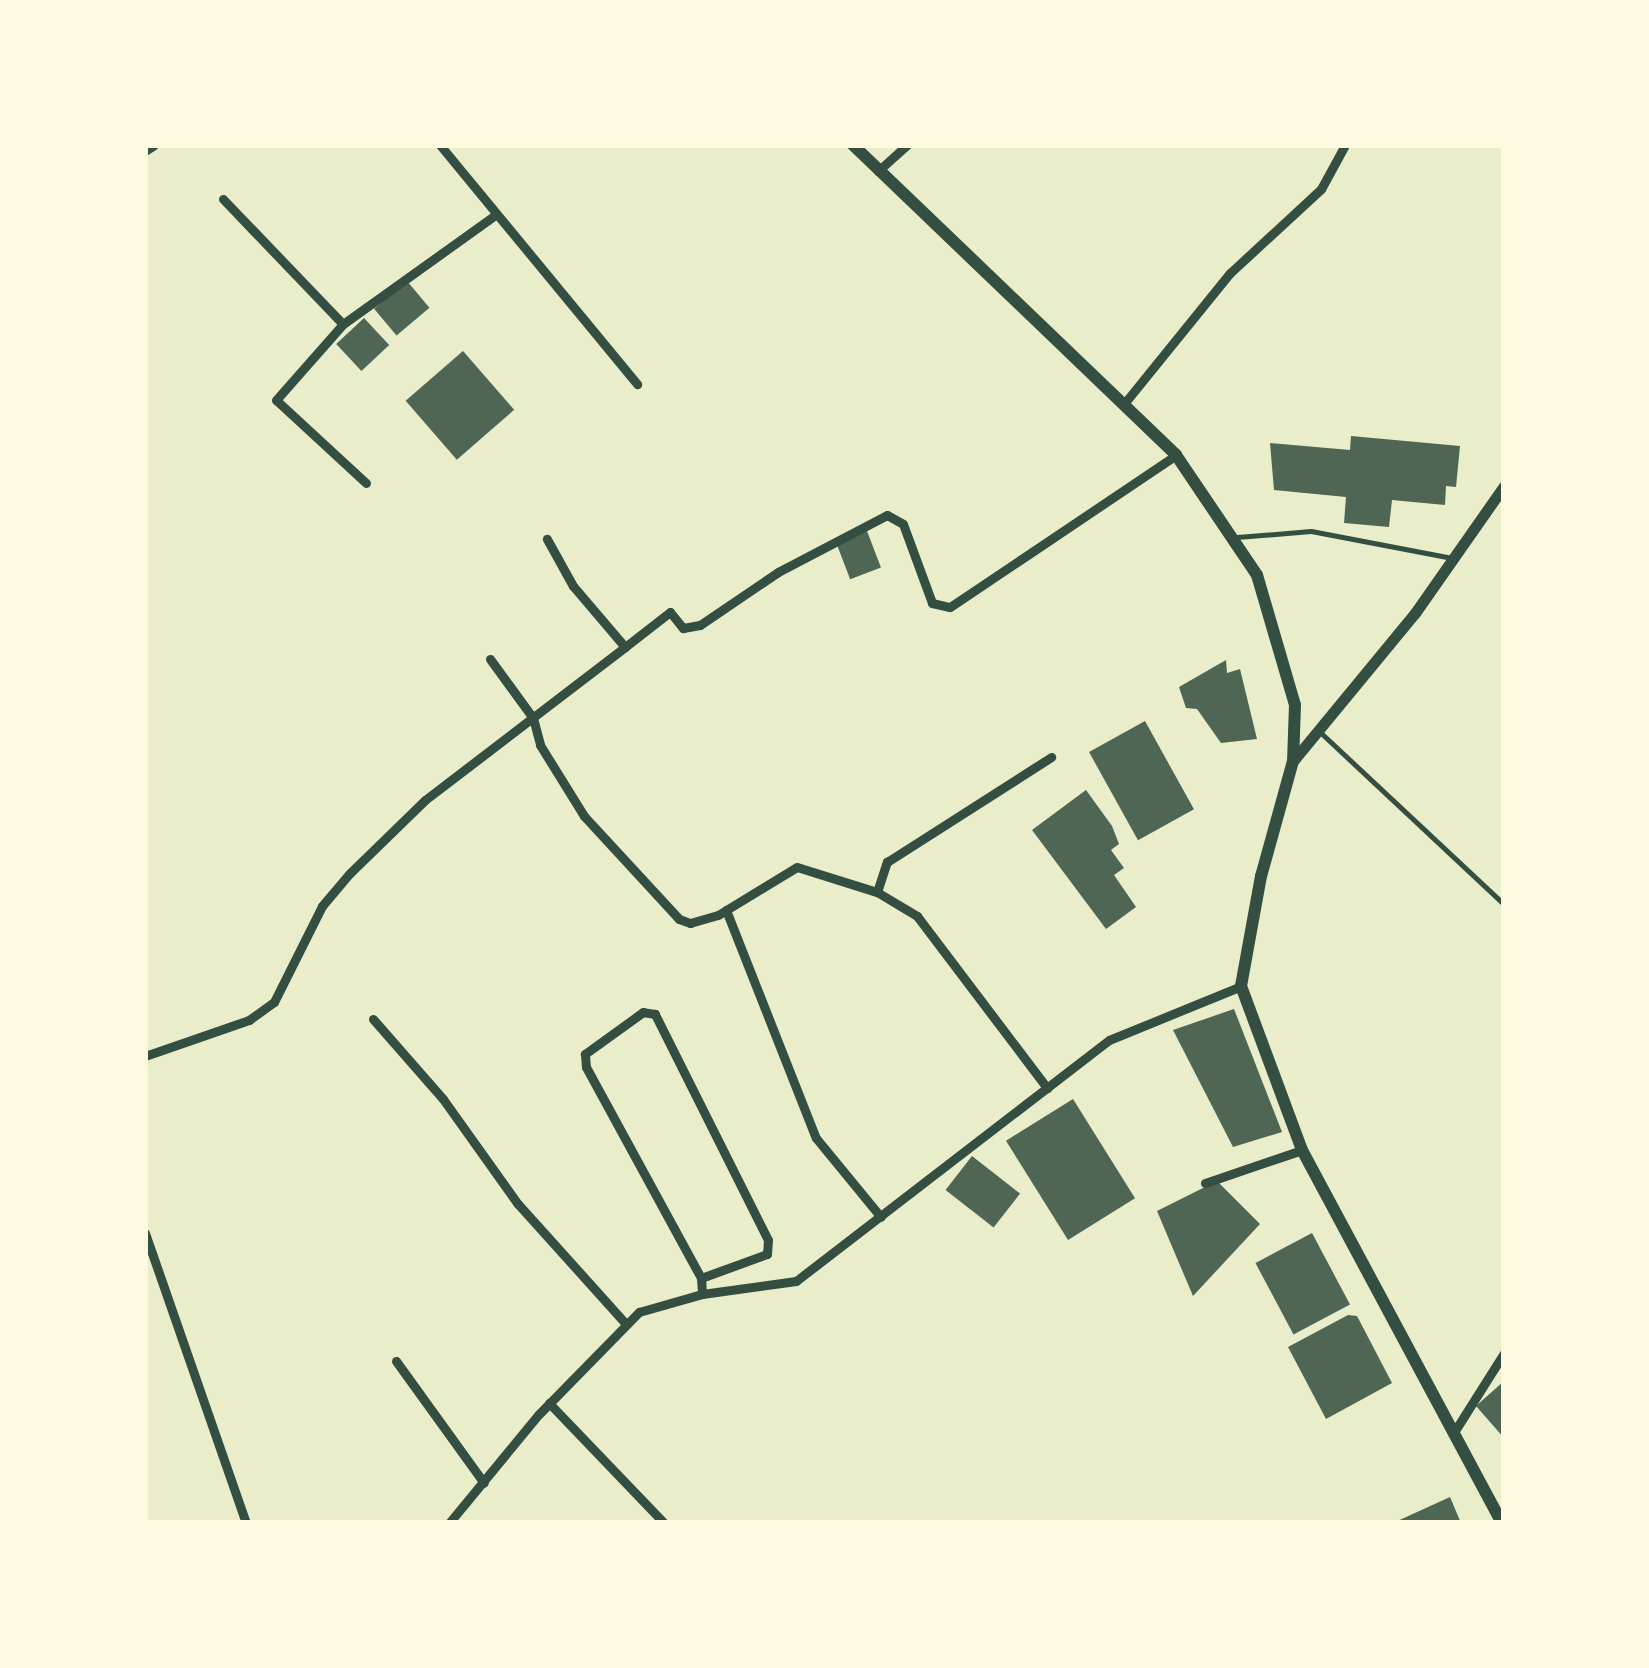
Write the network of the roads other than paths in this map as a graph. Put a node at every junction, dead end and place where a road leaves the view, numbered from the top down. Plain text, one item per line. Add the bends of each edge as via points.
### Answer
1 (153, 145) edge
2 (440, 145) edge
3 (853, 145) edge
4 (907, 145) edge
5 (1344, 145) edge
6 (145, 150) edge
7 (878, 171) junction
8 (223, 199) dead end
9 (494, 215) junction
10 (343, 324) junction
11 (637, 384) dead end
12 (1123, 405) junction
13 (1176, 455) junction
14 (366, 483) dead end
15 (1504, 486) edge
16 (1234, 538) junction
17 (547, 539) dead end
18 (1454, 558) junction
19 (625, 647) junction
20 (490, 659) dead end
21 (532, 718) junction
22 (1321, 732) junction
23 (1051, 757) dead end
24 (1293, 761) junction
25 (877, 892) junction
26 (1503, 900) edge
27 (726, 910) junction
28 (1242, 986) junction
29 (373, 1019) dead end
30 (145, 1056) edge
31 (1048, 1088) junction
32 (1302, 1150) junction
33 (1204, 1183) dead end
34 (881, 1217) junction
35 (145, 1233) edge
36 (701, 1278) junction
37 (702, 1294) junction
38 (626, 1324) junction
39 (1504, 1353) edge
40 (396, 1362) dead end
41 (550, 1404) junction
42 (1456, 1429) junction
43 (484, 1483) junction
44 (246, 1523) edge
45 (449, 1523) edge
46 (664, 1523) edge
47 (1502, 1523) edge

1 - 6 main road
2 - 9 street
3 - 7 main road
4 - 7 street
5 - 12 street via 1321,189 1230,273
7 - 12 main road
8 - 10 street
9 - 10 street
9 - 11 street
10 - 14 street via 276,400
12 - 13 main road
13 - 16 main road
13 - 19 street via 950,607 932,603 903,524 887,515 778,572 700,625 683,628 670,612
15 - 18 street
16 - 18 lane via 1311,531
16 - 24 main road via 1257,575 1284,657 1295,705
17 - 19 street via 573,586
18 - 22 street
19 - 21 street
20 - 21 street
21 - 27 street via 545,755 584,816 678,920 701,922
21 - 30 street via 425,800 349,874 322,906 274,1002 249,1020
22 - 24 street
22 - 26 lane
23 - 25 street via 888,862
24 - 28 main road via 1261,876
25 - 27 street via 797,867
25 - 31 street via 917,916
27 - 34 street via 816,1138
28 - 31 street via 1108,1040
28 - 32 main road
29 - 38 street via 443,1099 518,1204
31 - 34 street
32 - 33 street
32 - 42 main road
34 - 37 street via 796,1281
35 - 44 street
36 - 36 street via 586,1067 586,1054 643,1012 656,1014 768,1240 766,1254
36 - 37 street
37 - 38 street via 640,1312
38 - 41 street
39 - 42 street
40 - 43 street
41 - 43 street
41 - 46 street
42 - 47 main road
43 - 45 street

